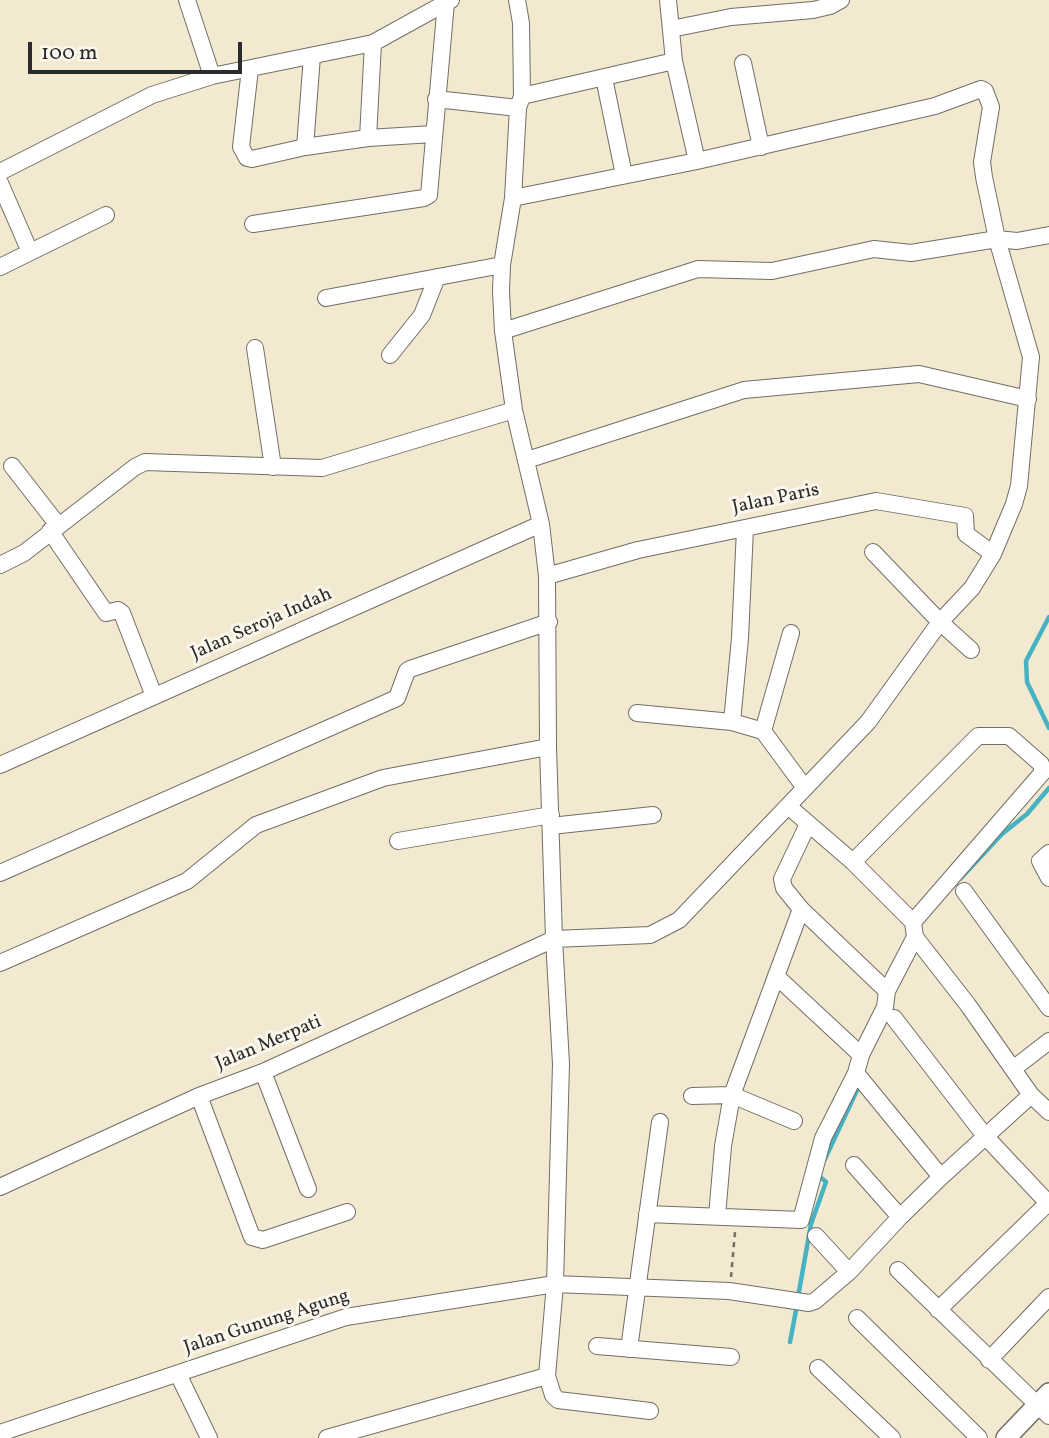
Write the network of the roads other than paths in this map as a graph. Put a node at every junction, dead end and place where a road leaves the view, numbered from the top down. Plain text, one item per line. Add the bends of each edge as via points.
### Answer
1 (187, 0) edge
2 (517, 0) edge
3 (668, 0) edge
4 (841, 0) edge
5 (449, 1) edge
6 (671, 29) junction
7 (373, 43) junction
8 (312, 56) junction
9 (674, 61) junction
10 (743, 64) dead end
11 (250, 69) junction
12 (212, 76) junction
13 (604, 78) junction
14 (436, 99) junction
15 (520, 102) junction
16 (433, 134) junction
17 (368, 138) junction
18 (761, 146) junction
19 (305, 147) junction
20 (697, 162) junction
21 (0, 172) edge
22 (624, 175) junction
23 (0, 183) edge
24 (513, 198) junction
25 (106, 215) dead end
26 (254, 224) dead end
27 (1049, 235) edge
28 (997, 239) junction
29 (30, 251) junction
30 (502, 265) junction
31 (0, 267) edge
32 (437, 277) junction
33 (326, 298) dead end
34 (503, 331) junction
35 (255, 348) dead end
36 (390, 355) dead end
37 (1028, 399) junction
38 (514, 410) junction
39 (527, 460) junction
40 (12, 466) dead end
41 (272, 467) junction
42 (541, 524) junction
43 (54, 528) junction
44 (745, 529) junction
45 (873, 552) dead end
46 (993, 554) junction
47 (0, 565) edge
48 (547, 576) junction
49 (549, 622) junction
50 (940, 622) junction
51 (791, 633) dead end
52 (971, 650) dead end
53 (153, 696) junction
54 (637, 713) dead end
55 (733, 722) junction
56 (762, 731) junction
57 (548, 747) junction
58 (0, 765) edge
59 (805, 788) junction
60 (788, 806) junction
61 (653, 815) dead end
62 (551, 821) junction
63 (808, 824) junction
64 (398, 841) dead end
65 (1049, 853) edge
66 (853, 862) junction
67 (0, 873) edge
68 (1049, 878) edge
69 (964, 891) dead end
70 (801, 909) junction
71 (914, 930) junction
72 (554, 939) junction
73 (0, 963) edge
74 (776, 976) junction
75 (887, 991) junction
76 (1049, 1008) edge
77 (894, 1018) dead end
78 (1049, 1041) edge
79 (861, 1055) junction
80 (1013, 1069) junction
81 (263, 1072) junction
82 (856, 1073) junction
83 (732, 1095) junction
84 (1031, 1095) junction
85 (199, 1096) junction
86 (692, 1096) dead end
87 (1049, 1112) edge
88 (794, 1121) dead end
89 (660, 1122) dead end
90 (985, 1136) junction
91 (854, 1165) dead end
92 (941, 1177) junction
93 (0, 1187) edge
94 (308, 1189) dead end
95 (1049, 1203) edge
96 (347, 1212) dead end
97 (648, 1214) junction
98 (717, 1216) junction
99 (900, 1217) junction
100 (816, 1236) dead end
101 (898, 1270) dead end
102 (849, 1272) junction
103 (555, 1284) junction
104 (638, 1288) junction
105 (1049, 1297) edge
106 (938, 1310) junction
107 (856, 1318) dead end
108 (597, 1346) dead end
109 (629, 1349) junction
110 (731, 1357) dead end
111 (989, 1360) junction
112 (818, 1368) dead end
113 (178, 1374) junction
114 (547, 1376) junction
115 (1045, 1405) edge
116 (650, 1410) dead end
117 (0, 1433) edge
118 (209, 1438) edge
119 (327, 1438) edge
120 (892, 1438) edge
121 (979, 1438) edge
122 (1006, 1438) edge

1 - 12 street
2 - 15 street
3 - 6 street
4 - 6 street via 813,10 731,17
5 - 7 street
5 - 14 street
6 - 9 street
7 - 8 street
7 - 17 street
8 - 11 street
8 - 19 street
9 - 13 street
9 - 20 street
10 - 18 street
11 - 12 street
11 - 19 street via 241,147 245,156 252,159
12 - 21 street via 133,102
13 - 15 street
13 - 22 street
14 - 15 street
14 - 16 street
15 - 24 street
16 - 17 street
16 - 26 street via 428,197
17 - 19 street
18 - 20 street
18 - 28 street via 935,106 981,89 991,107 982,162
20 - 22 street
22 - 24 street
23 - 29 street
24 - 30 street
25 - 29 street
27 - 28 street via 1017,241
28 - 34 street via 911,253 874,249 772,271 698,269
28 - 37 street via 1030,351
29 - 31 street
30 - 32 street
30 - 34 street
32 - 33 street
32 - 36 street via 422,315
34 - 38 street
35 - 41 street
37 - 39 street via 919,374 744,390
37 - 46 street via 1019,486
38 - 39 street
38 - 41 street via 328,467
39 - 42 street
40 - 43 street
41 - 43 street via 145,462
42 - 48 street
42 - 53 street, Jalan Seroja Indah
43 - 47 street via 24,553
43 - 53 street via 106,613 122,613
44 - 46 street, Jalan Paris via 876,501 965,516 966,534
44 - 48 street, Jalan Paris via 638,550
44 - 55 street
45 - 50 street
46 - 50 street via 968,593
48 - 49 street
49 - 57 street
49 - 67 street via 409,670 397,698
50 - 52 street
50 - 59 street via 873,715
51 - 56 street
53 - 58 street, Jalan Seroja Indah
54 - 55 street
55 - 56 street
56 - 59 street
57 - 62 street
57 - 73 street via 383,778 265,821 247,830 187,881
59 - 60 street
60 - 63 street
60 - 72 street via 689,912 663,930 639,936
61 - 62 street
62 - 64 street
62 - 72 street
63 - 66 street
63 - 70 street via 782,879
65 - 68 street via 1040,864
66 - 71 street
66 - 71 street via 978,736 1009,736 1041,764 1042,772
69 - 76 street
70 - 74 street
70 - 75 street
71 - 75 street
71 - 80 street
72 - 81 street, Jalan Merpati
72 - 103 street via 561,1064
74 - 79 street
74 - 83 street
75 - 79 street via 885,1007
77 - 90 street
78 - 80 street
79 - 82 street
80 - 84 street
81 - 85 street, Jalan Merpati
81 - 94 street
82 - 92 street
82 - 98 street via 823,1138 801,1220
83 - 86 street
83 - 88 street
83 - 98 street
84 - 87 street
84 - 90 street, Jalan Gunung Agung
85 - 93 street, Jalan Merpati
85 - 96 street via 252,1237 263,1240
89 - 97 street
90 - 92 street, Jalan Gunung Agung
90 - 95 street
91 - 99 street
92 - 99 street, Jalan Gunung Agung
95 - 106 street
97 - 98 street
97 - 104 street
99 - 102 street, Jalan Gunung Agung
100 - 102 street
101 - 106 street
102 - 104 street, Jalan Gunung Agung via 809,1303 730,1291
103 - 104 street, Jalan Gunung Agung
103 - 113 street, Jalan Gunung Agung via 335,1320
103 - 114 street
104 - 109 street
105 - 111 street
106 - 111 street
107 - 121 street
108 - 109 street
109 - 110 street
111 - 115 street
112 - 120 street
113 - 117 street, Jalan Gunung Agung
113 - 118 street
114 - 116 street via 558,1400
114 - 119 street
115 - 122 street

